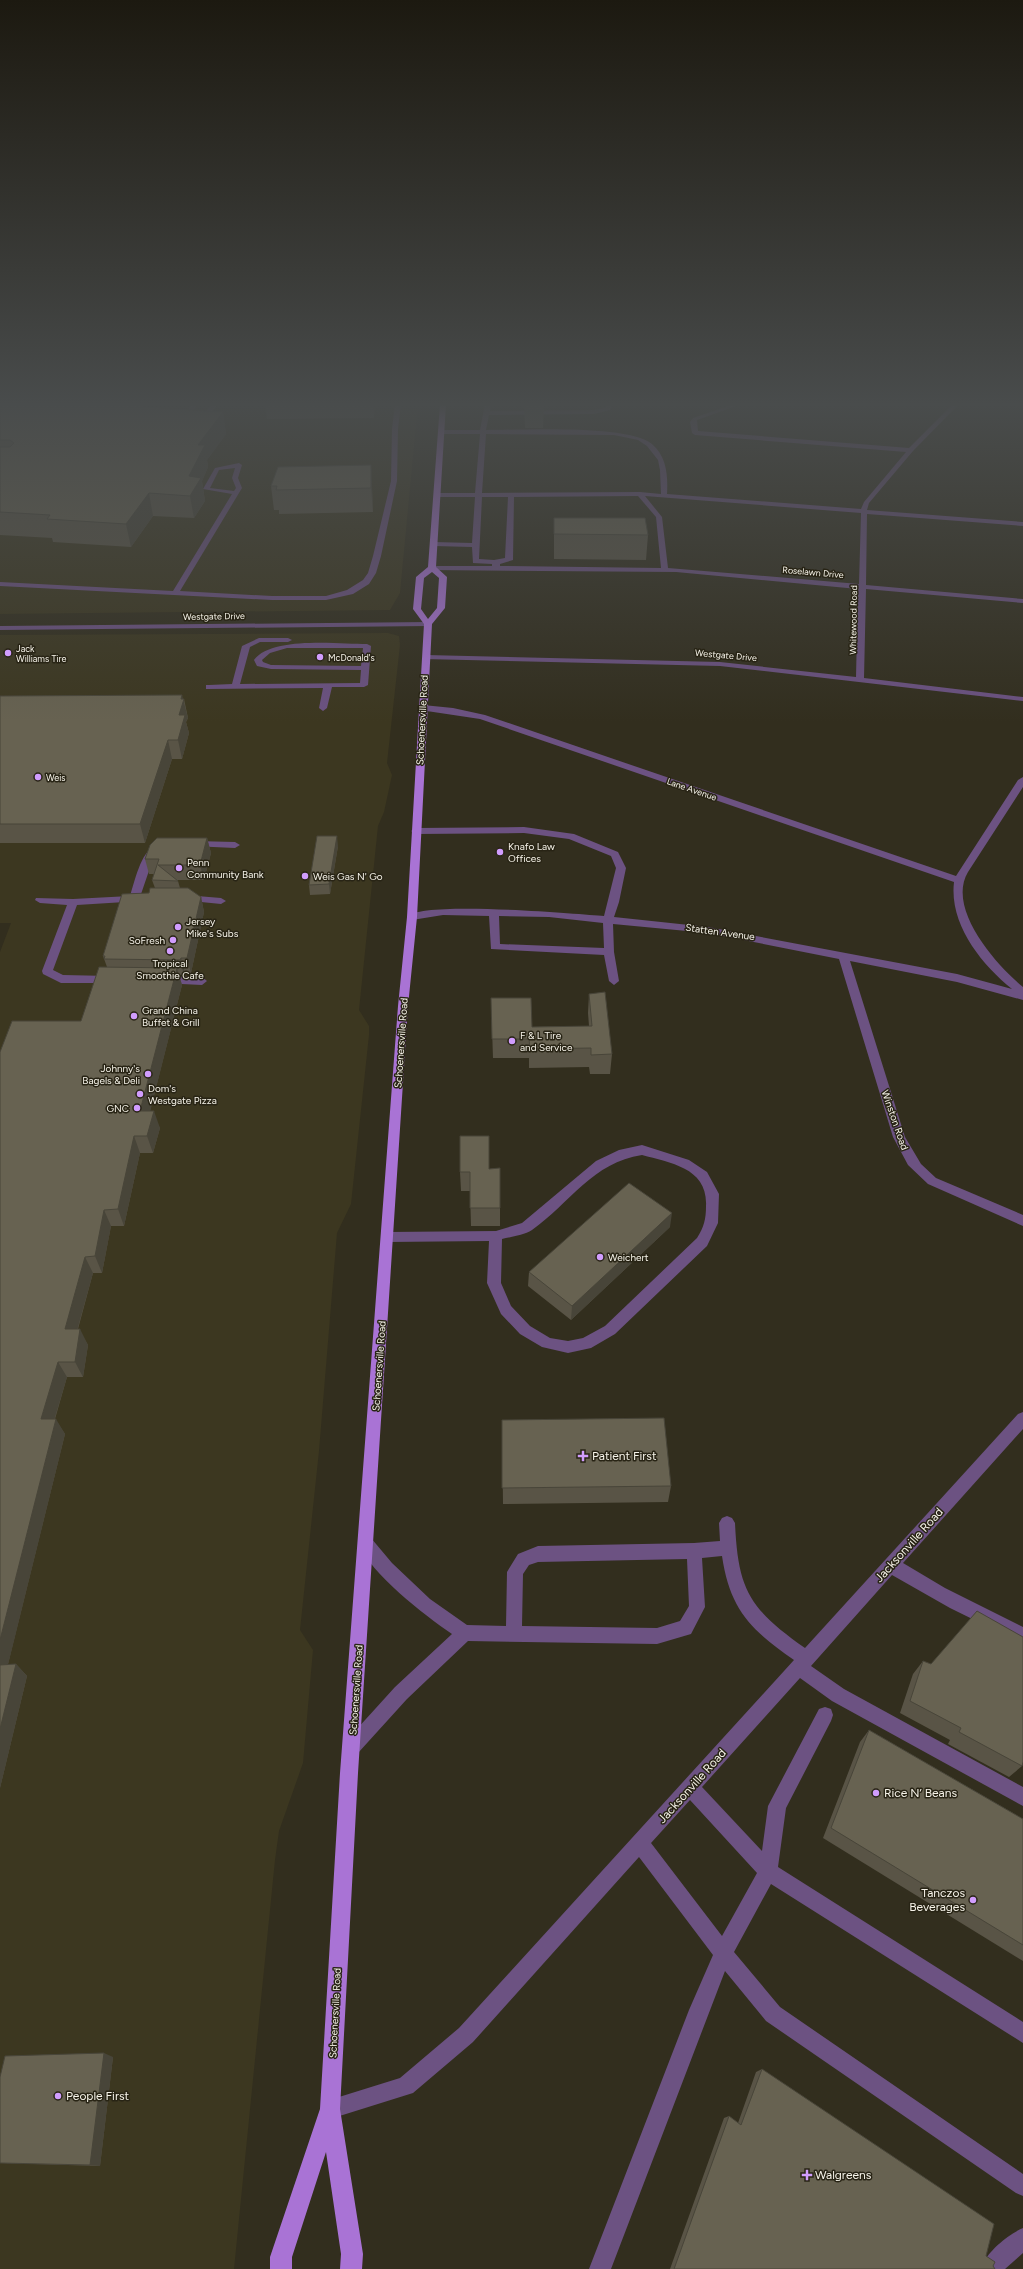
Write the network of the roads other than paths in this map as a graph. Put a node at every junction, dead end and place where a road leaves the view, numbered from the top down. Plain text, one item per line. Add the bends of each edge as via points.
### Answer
1 (226, 510) edge
2 (387, 510) edge
3 (436, 510) edge
4 (478, 510) edge
5 (511, 510) edge
6 (653, 510) edge
7 (864, 510) joint
8 (1023, 524) edge
9 (434, 544) junction
10 (476, 545) junction
11 (496, 565) junction
12 (432, 568) junction
13 (665, 570) junction
14 (0, 584) edge
15 (863, 587) junction
16 (176, 592) junction
17 (1023, 601) edge
18 (428, 624) junction
19 (0, 628) edge
20 (367, 646) junction
21 (426, 657) junction
22 (366, 668) junction
23 (860, 680) junction
24 (328, 685) junction
25 (210, 687) dead end
26 (235, 687) junction
27 (1023, 699) edge
28 (323, 708) dead end
29 (423, 708) junction
30 (1023, 780) edge
31 (416, 831) junction
32 (182, 844) edge
33 (167, 845) edge
34 (235, 845) dead end
35 (959, 880) junction
36 (172, 898) edge
37 (134, 899) junction
38 (149, 899) edge
39 (40, 900) dead end
40 (222, 901) dead end
41 (73, 902) junction
42 (494, 913) junction
43 (412, 918) junction
44 (608, 919) junction
45 (609, 952) junction
46 (843, 955) junction
47 (122, 980) edge
48 (154, 980) edge
49 (202, 981) dead end
50 (614, 981) dead end
51 (1023, 994) edge
52 (1023, 1221) edge
53 (496, 1236) junction
54 (388, 1237) junction
55 (1023, 1419) edge
56 (727, 1523) dead end
57 (366, 1543) junction
58 (728, 1548) junction
59 (694, 1551) junction
60 (891, 1565) junction
61 (465, 1633) junction
62 (514, 1633) junction
63 (1023, 1636) edge
64 (802, 1663) junction
65 (825, 1715) dead end
66 (352, 1747) junction
67 (690, 1787) junction
68 (1023, 1797) edge
69 (640, 1842) junction
70 (768, 1870) junction
71 (724, 1952) junction
72 (1023, 2033) edge
73 (330, 2109) junction
74 (1023, 2186) edge
75 (1023, 2239) edge
76 (994, 2264) edge
77 (280, 2269) edge
78 (351, 2269) edge
79 (600, 2269) edge

1 - 16 street
2 - 16 street via 372,573 360,588 340,596 310,599
3 - 9 main road
4 - 10 street
5 - 11 street via 509,560
6 - 13 street via 659,517
7 - 8 street
7 - 15 street, Whitewood Road
9 - 10 street
9 - 12 main road
10 - 11 street via 476,560
11 - 12 street, Roselawn Drive
11 - 13 street, Roselawn Drive
12 - 18 main road via 420,577 418,609
12 - 18 main road via 443,577 441,608
13 - 15 street, Roselawn Drive
14 - 16 street
15 - 17 street, Roselawn Drive
15 - 23 street, Whitewood Road
18 - 19 street, Westgate Drive
18 - 21 main road, Schoenersville Road
20 - 22 street
20 - 22 street via 287,646 275,648 258,660 271,667
20 - 26 street via 359,640 254,641 246,646
21 - 23 street, Westgate Drive via 689,662
21 - 29 main road, Schoenersville Road
22 - 24 street via 364,685
23 - 27 street, Westgate Drive
24 - 26 street
24 - 28 street
25 - 26 street
29 - 31 main road, Schoenersville Road
29 - 35 street, Lane Avenue via 482,717
30 - 35 street
31 - 43 main road, Schoenersville Road
31 - 44 street via 524,830 571,836 605,848 615,854 621,868
32 - 34 street
33 - 37 street via 160,846 148,858
35 - 51 street via 959,899 965,924 976,946 991,967
36 - 40 street
37 - 38 street
37 - 41 street
39 - 41 street
41 - 47 street via 47,971 61,979
42 - 43 street, Statten Avenue via 443,912
42 - 44 street, Statten Avenue
42 - 45 street via 496,947
43 - 54 main road, Schoenersville Road via 403,1006
44 - 45 street
44 - 46 street, Statten Avenue via 745,935
45 - 50 street
46 - 51 street, Statten Avenue
46 - 52 street, Winston Road via 899,1137 908,1158 932,1181
48 - 49 street
53 - 53 street via 526,1227 600,1164 623,1153 642,1150 685,1163 703,1175 713,1194 712,1222 702,1242 610,1330 586,1344 568,1347 547,1343 525,1330 506,1310 494,1283
53 - 54 street
54 - 57 main road, Schoenersville Road
55 - 60 street, Jacksonville Road
56 - 58 street
57 - 61 street via 386,1568 424,1605
57 - 66 main road, Schoenersville Road
58 - 59 street
58 - 64 street via 743,1601 761,1625
59 - 62 street via 538,1554 524,1558 515,1572
59 - 62 street via 697,1607 685,1628 657,1636
60 - 63 street via 971,1612
60 - 64 street, Jacksonville Road
61 - 62 street
61 - 66 street via 401,1693
64 - 67 street, Jacksonville Road
64 - 68 street via 838,1695
65 - 70 street via 777,1806
66 - 73 main road, Schoenersville Road
67 - 69 street, Jacksonville Road
67 - 70 street
69 - 71 street
69 - 73 street, Jacksonville Road via 466,2034 406,2086
70 - 71 street
70 - 72 street
71 - 74 street via 745,1982 774,2014
71 - 79 street via 699,2010
73 - 77 main road, Schoenersville Road
73 - 78 main road, Schoenersville Road via 352,2254
75 - 76 street

